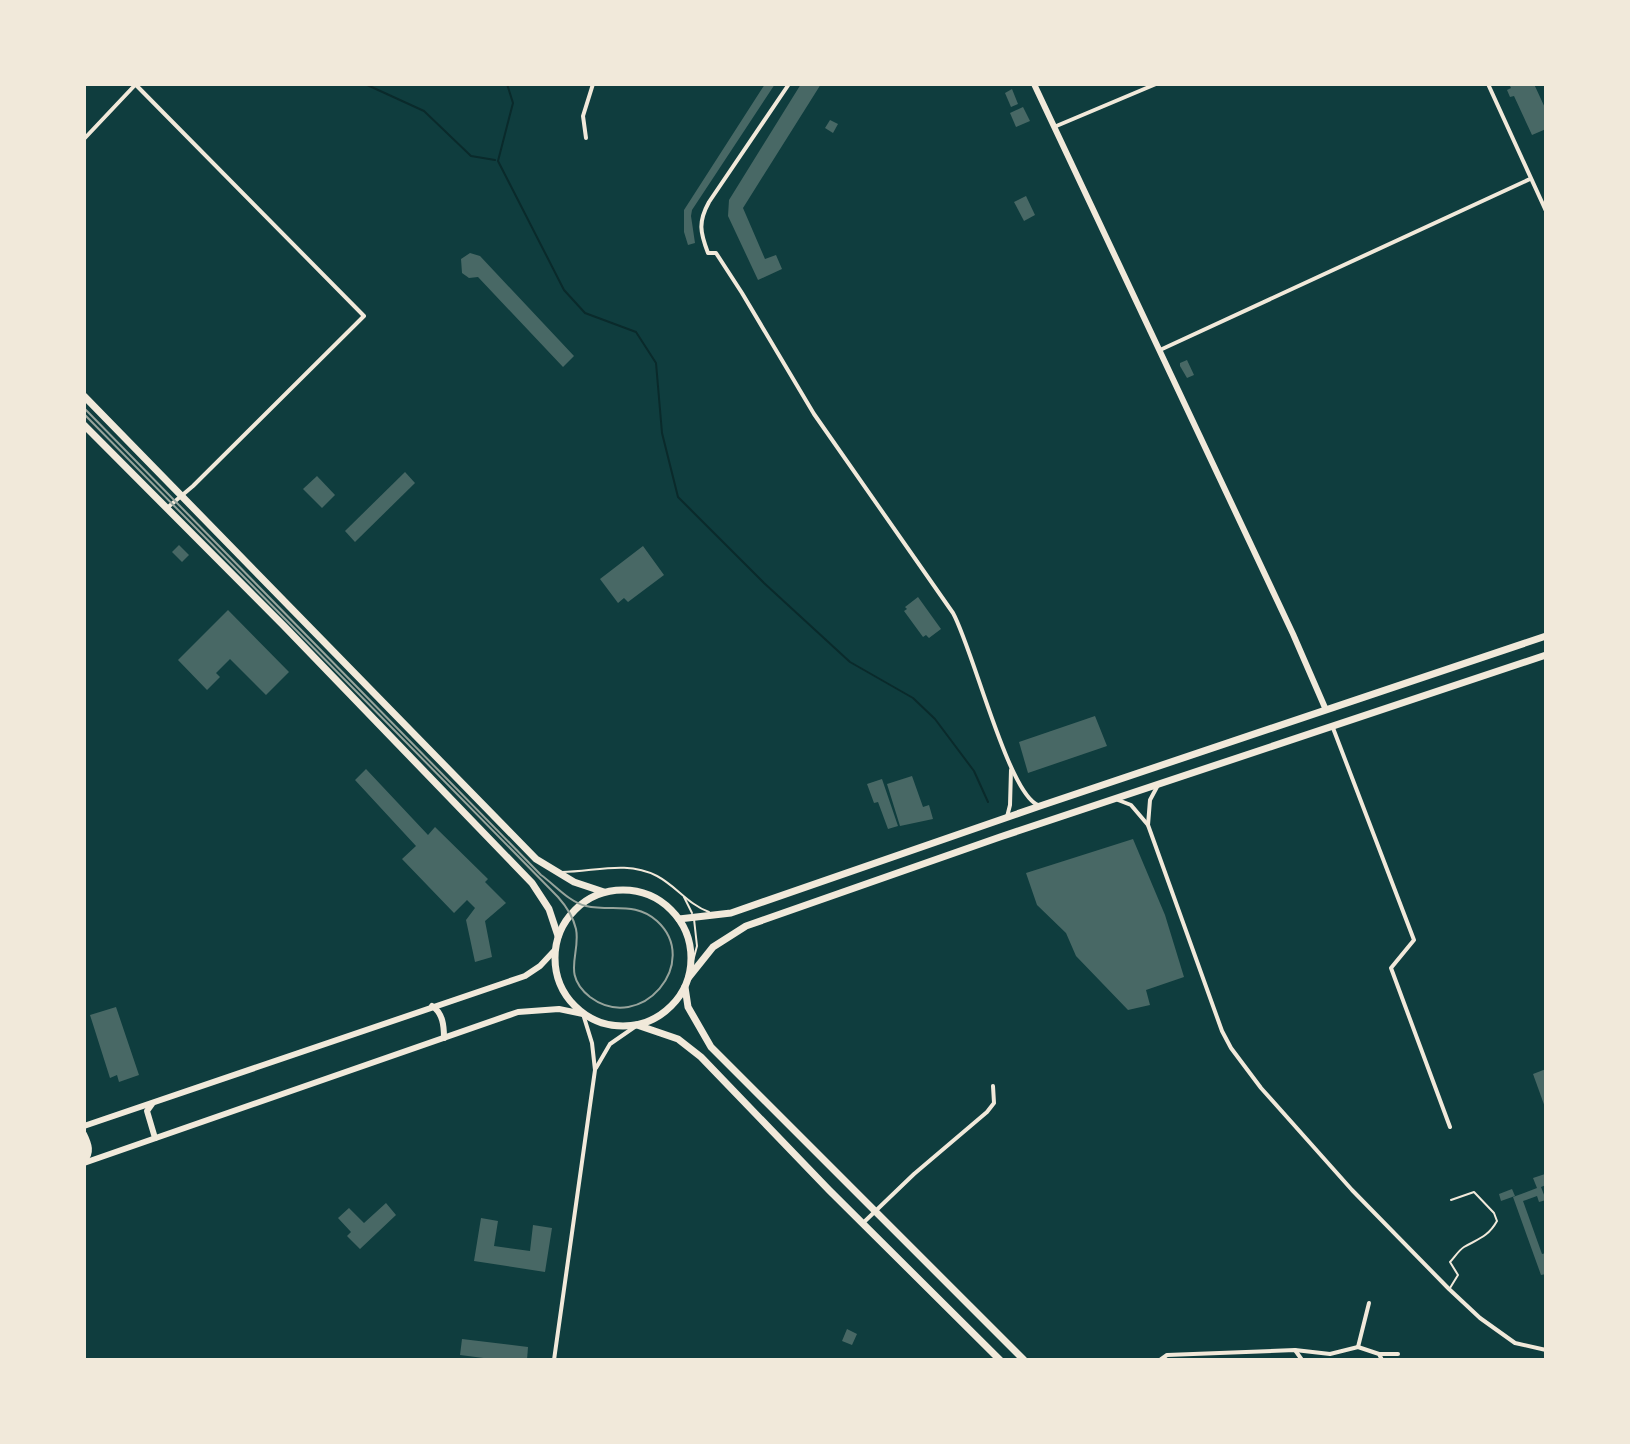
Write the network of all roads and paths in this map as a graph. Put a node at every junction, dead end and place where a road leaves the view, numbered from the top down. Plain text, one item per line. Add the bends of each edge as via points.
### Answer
1 (135, 84) edge
2 (593, 84) edge
3 (789, 84) edge
4 (1034, 84) edge
5 (1156, 84) edge
6 (1488, 84) edge
7 (1054, 127) junction
8 (586, 138) dead end
9 (84, 139) edge
10 (1530, 179) junction
11 (1546, 211) edge
12 (1160, 350) junction
13 (84, 396) edge
14 (84, 425) edge
15 (182, 496) junction
16 (167, 508) junction
17 (1546, 636) edge
18 (1546, 655) edge
19 (1326, 710) junction
20 (1332, 726) junction
21 (1221, 746) junction
22 (1227, 762) junction
23 (1011, 767) junction
24 (1159, 785) junction
25 (1115, 799) junction
26 (1040, 806) junction
27 (1007, 817) junction
28 (1148, 825) junction
29 (556, 872) junction
30 (604, 892) junction
31 (683, 895) junction
32 (719, 916) junction
33 (679, 919) junction
34 (694, 919) junction
35 (558, 936) junction
36 (554, 951) junction
37 (689, 977) junction
38 (685, 987) junction
39 (432, 1006) junction
40 (583, 1014) junction
41 (637, 1025) junction
42 (444, 1038) junction
43 (595, 1070) junction
44 (993, 1086) dead end
45 (152, 1104) junction
46 (84, 1126) edge
47 (1450, 1127) dead end
48 (84, 1134) edge
49 (155, 1138) junction
50 (84, 1162) edge
51 (1451, 1200) dead end
52 (875, 1211) junction
53 (863, 1223) junction
54 (1449, 1289) junction
55 (1369, 1303) dead end
56 (1358, 1347) junction
57 (1295, 1350) junction
58 (1546, 1350) edge
59 (1398, 1354) dead end
60 (1381, 1357) edge
61 (554, 1360) edge
62 (1000, 1360) edge
63 (1024, 1360) edge
64 (1160, 1360) edge
65 (1302, 1360) edge

1 - 9 street
1 - 15 street via 364,316
2 - 8 street via 583,116
3 - 23 street via 701,216 700,232 708,253 716,253 814,414 953,613
4 - 7 main road
5 - 7 street
6 - 10 street
7 - 12 main road
10 - 11 street
10 - 12 street
12 - 19 main road
13 - 15 main road
14 - 16 main road
15 - 16 street
15 - 29 main road via 536,859
16 - 35 main road via 532,883
17 - 19 main road
18 - 20 main road
19 - 20 main road
19 - 21 main road
20 - 22 main road
20 - 47 street via 1414,940 1391,968
21 - 22 main road
21 - 26 main road
22 - 24 main road
23 - 26 street via 1029,801
23 - 27 street
24 - 25 main road
24 - 28 street via 1150,800
25 - 28 street via 1131,805
25 - 37 main road via 746,926 713,947
26 - 27 main road
27 - 32 main road
28 - 54 street via 1231,1048 1352,1190
29 - 30 main road
29 - 31 lane via 623,866 655,875
30 - 33 main road via 646,894
30 - 35 main road via 568,916
31 - 32 lane
31 - 34 lane
32 - 34 main road
33 - 34 main road
33 - 37 main road via 690,947
34 - 37 lane via 697,946
35 - 36 main road
36 - 39 main road via 525,976
36 - 40 main road via 560,986
37 - 38 main road
38 - 41 main road via 673,1005
38 - 52 main road via 688,1007 711,1047
39 - 42 main road via 443,1021
39 - 45 main road
40 - 41 main road via 609,1025
40 - 42 main road via 528,1010
40 - 43 street
41 - 43 street via 610,1044
41 - 53 main road via 678,1039 701,1057
42 - 49 main road
43 - 61 street
44 - 52 street via 994,1103 987,1112
45 - 46 main road
45 - 49 main road via 147,1111
48 - 50 main road via 89,1150
49 - 50 main road
51 - 54 lane via 1474,1192 1497,1221 1450,1262 1458,1275
52 - 53 street
52 - 63 main road
53 - 62 main road
54 - 58 street via 1515,1343
55 - 56 street
56 - 57 street via 1330,1354
56 - 60 street
57 - 64 street via 1167,1355
57 - 65 street
59 - 60 street

